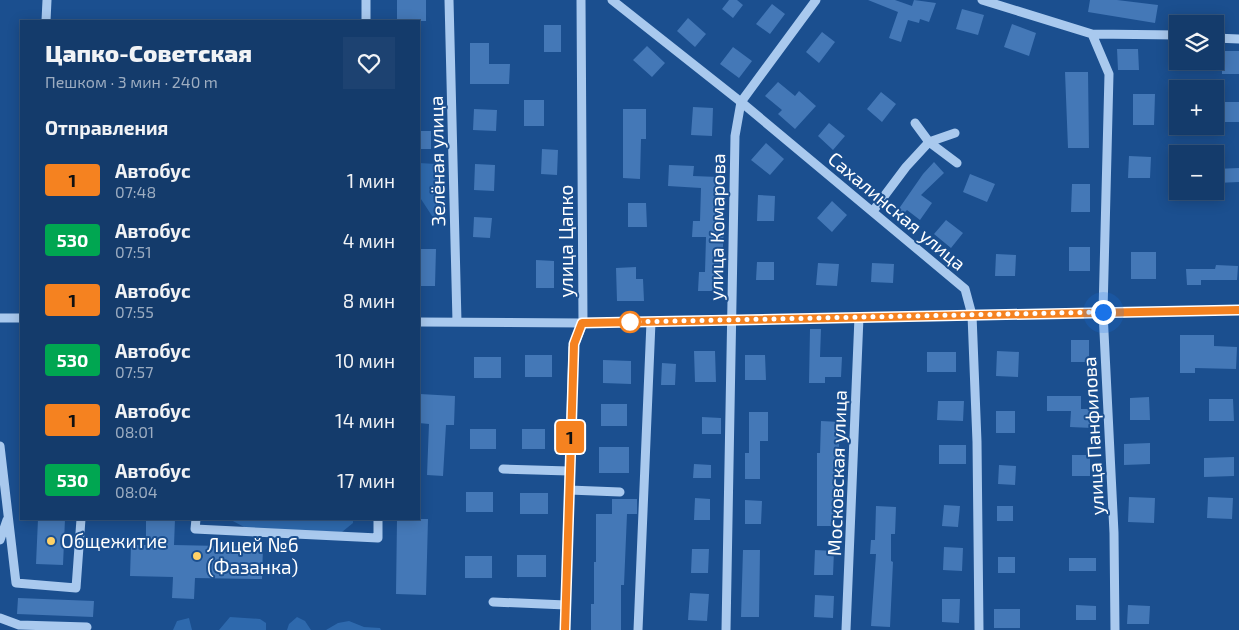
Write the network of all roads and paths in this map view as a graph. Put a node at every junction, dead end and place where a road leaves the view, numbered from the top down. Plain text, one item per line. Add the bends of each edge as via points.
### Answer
1 (47, 0) edge
2 (366, 0) edge
3 (449, 0) edge
4 (581, 0) edge
5 (612, 0) edge
6 (816, 0) edge
7 (982, 0) edge
8 (46, 20) edge
9 (366, 20) edge
10 (1092, 34) junction
11 (1169, 36) edge
12 (1224, 38) edge
13 (1239, 39) edge
14 (741, 102) junction
15 (915, 123) dead end
16 (955, 133) dead end
17 (929, 142) junction
18 (957, 163) dead end
19 (872, 212) junction
20 (1239, 310) edge
21 (1103, 312) junction
22 (972, 315) junction
23 (0, 318) edge
24 (20, 318) edge
25 (859, 318) junction
26 (731, 320) junction
27 (420, 322) edge
28 (457, 322) junction
29 (651, 322) junction
30 (582, 323) junction
31 (0, 446) edge
32 (503, 469) dead end
33 (569, 471) junction
34 (569, 490) junction
35 (620, 492) dead end
36 (8, 518) junction
37 (80, 520) edge
38 (196, 520) edge
39 (378, 520) edge
40 (0, 540) edge
41 (493, 602) dead end
42 (566, 605) junction
43 (0, 618) edge
44 (86, 627) dead end
45 (565, 630) edge
46 (638, 630) edge
47 (726, 630) edge
48 (846, 630) edge
49 (979, 630) edge
50 (1115, 630) edge

1 - 8 street
2 - 9 street
3 - 28 street, Зелёная улица
4 - 30 street, улица Цапко
5 - 14 street, Сахалинская улица
6 - 14 street, улица Комарова
7 - 10 street
10 - 11 street
10 - 21 street, улица Панфилова via 1109,74
12 - 13 street
14 - 19 street, Сахалинская улица
14 - 26 street, улица Комарова via 734,136
15 - 17 street
16 - 17 street
17 - 18 street
17 - 19 street
19 - 22 street, Сахалинская улица via 965,289
20 - 21 street
21 - 22 street
21 - 50 street, улица Панфилова via 1114,533
22 - 25 street
22 - 49 street, Сахалинская улица
23 - 24 street
25 - 26 street
25 - 48 street, Московская улица
26 - 29 street
26 - 47 street, улица Комарова
27 - 28 street
28 - 30 street
29 - 30 street
29 - 46 street
30 - 33 street, улица Цапко via 574,344
31 - 36 street
32 - 33 street
33 - 34 street, улица Цапко
34 - 35 street
34 - 42 street, улица Цапко
36 - 37 street via 16,582 76,588
36 - 40 street
38 - 39 street via 195,529 378,538
41 - 42 street
42 - 45 street, улица Цапко
43 - 44 street via 19,625

